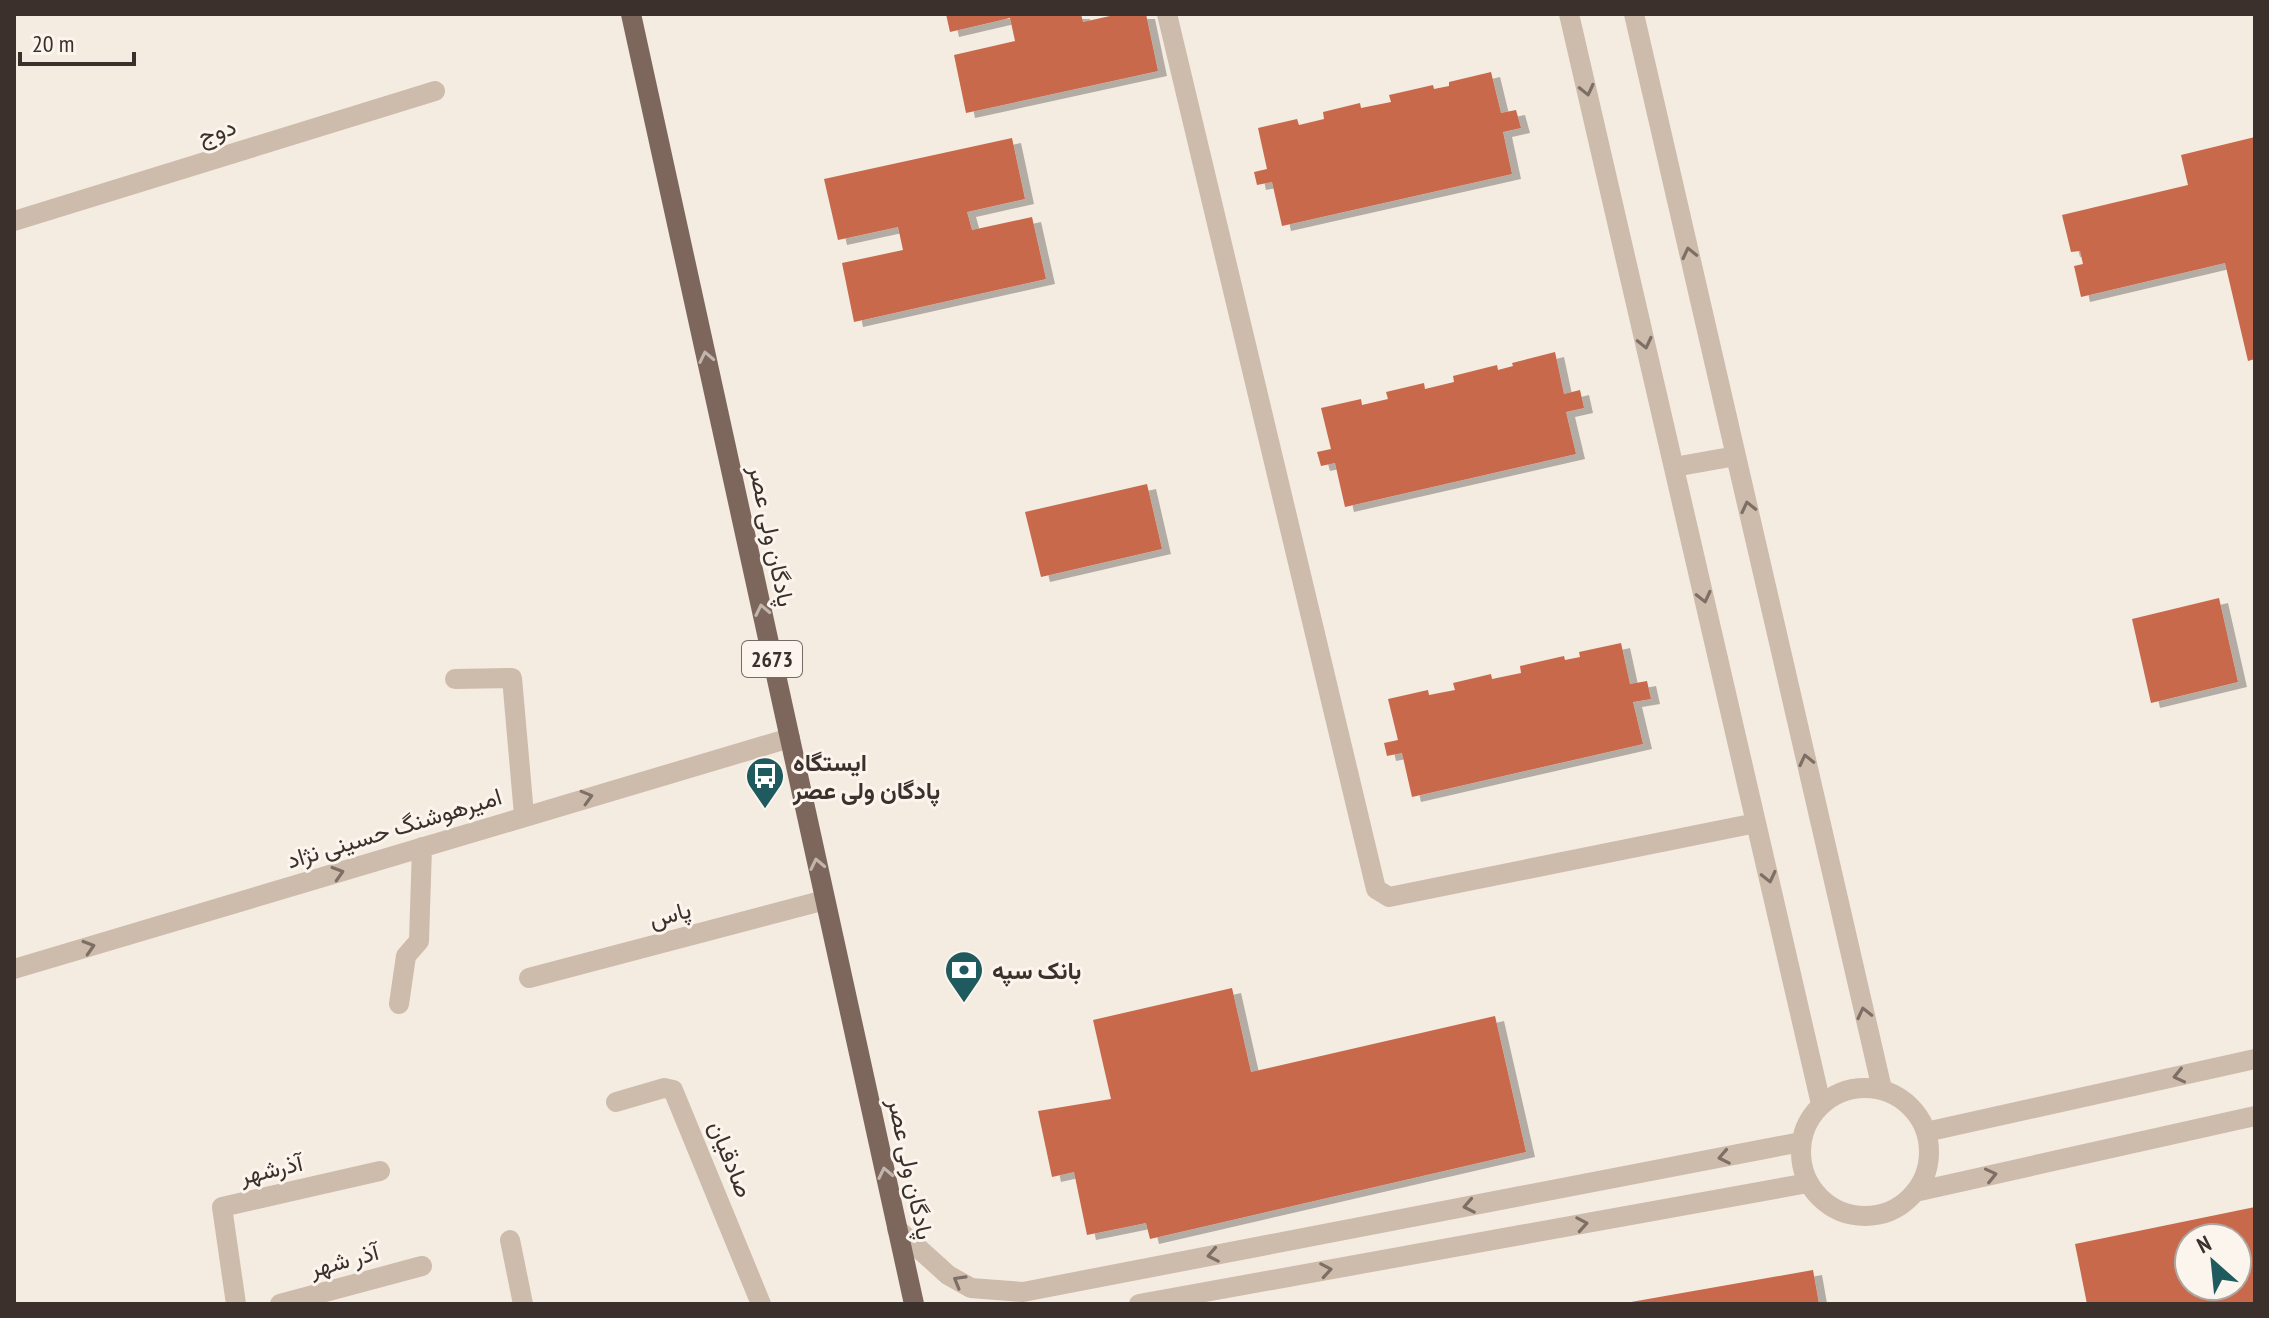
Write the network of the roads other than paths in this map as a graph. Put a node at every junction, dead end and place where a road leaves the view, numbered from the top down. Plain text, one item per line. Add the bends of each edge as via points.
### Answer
1 (631, 14) edge
2 (1167, 14) edge
3 (1569, 14) edge
4 (1634, 14) edge
5 (435, 91) dead end
6 (14, 221) edge
7 (1736, 456) junction
8 (1674, 467) junction
9 (455, 679) dead end
10 (790, 738) junction
11 (524, 815) junction
12 (1756, 823) junction
13 (422, 847) junction
14 (825, 900) junction
15 (14, 969) edge
16 (529, 978) dead end
17 (399, 1004) dead end
18 (2255, 1059) edge
19 (1882, 1089) junction
20 (616, 1102) dead end
21 (1821, 1104) junction
22 (2255, 1116) edge
23 (1926, 1132) junction
24 (1801, 1142) junction
25 (380, 1171) dead end
26 (1808, 1183) junction
27 (1915, 1192) junction
28 (897, 1229) junction
29 (510, 1240) dead end
30 (422, 1266) dead end
31 (1136, 1270) junction
32 (992, 1296) edge
33 (236, 1304) edge
34 (280, 1304) edge
35 (523, 1304) edge
36 (761, 1304) edge
37 (914, 1304) edge
38 (1140, 1304) edge

10 -> 1 main road, پادگان ولی عصر / 2673
2 - 12 street via 1376,889 1389,897
3 -> 8 street
7 -> 4 street
5 - 6 street, دوج
7 - 8 street
19 -> 7 street
8 -> 12 street
9 - 11 street via 512,678
11 -> 10 street, امیرهوشنگ حسینی نژاد
14 -> 10 main road, پادگان ولی عصر / 2673
11 - 13 street, امیرهوشنگ حسینی نژاد
12 -> 21 street
15 -> 13 street, امیرهوشنگ حسینی نژاد
13 - 17 street via 419,941 406,956
14 - 16 street, پاس
28 -> 14 main road, پادگان ولی عصر / 2673
18 -> 23 street
19 - 21 street via 1839,1093
19 - 23 street via 1909,1106
20 - 36 street, صادقیان via 673,1090
21 - 24 street
27 -> 22 street
23 - 27 street via 1929,1153
24 - 26 street
24 -> 31 street
25 - 33 street, آذرشهر via 222,1207
26 - 27 street via 1830,1206 1859,1216 1900,1207
38 -> 26 street
32 -> 28 street via 948,1275
28 - 37 main road, پادگان ولی عصر / 2673
29 - 35 street
30 - 34 street, آذر شهر
31 - 32 street
31 - 38 street

